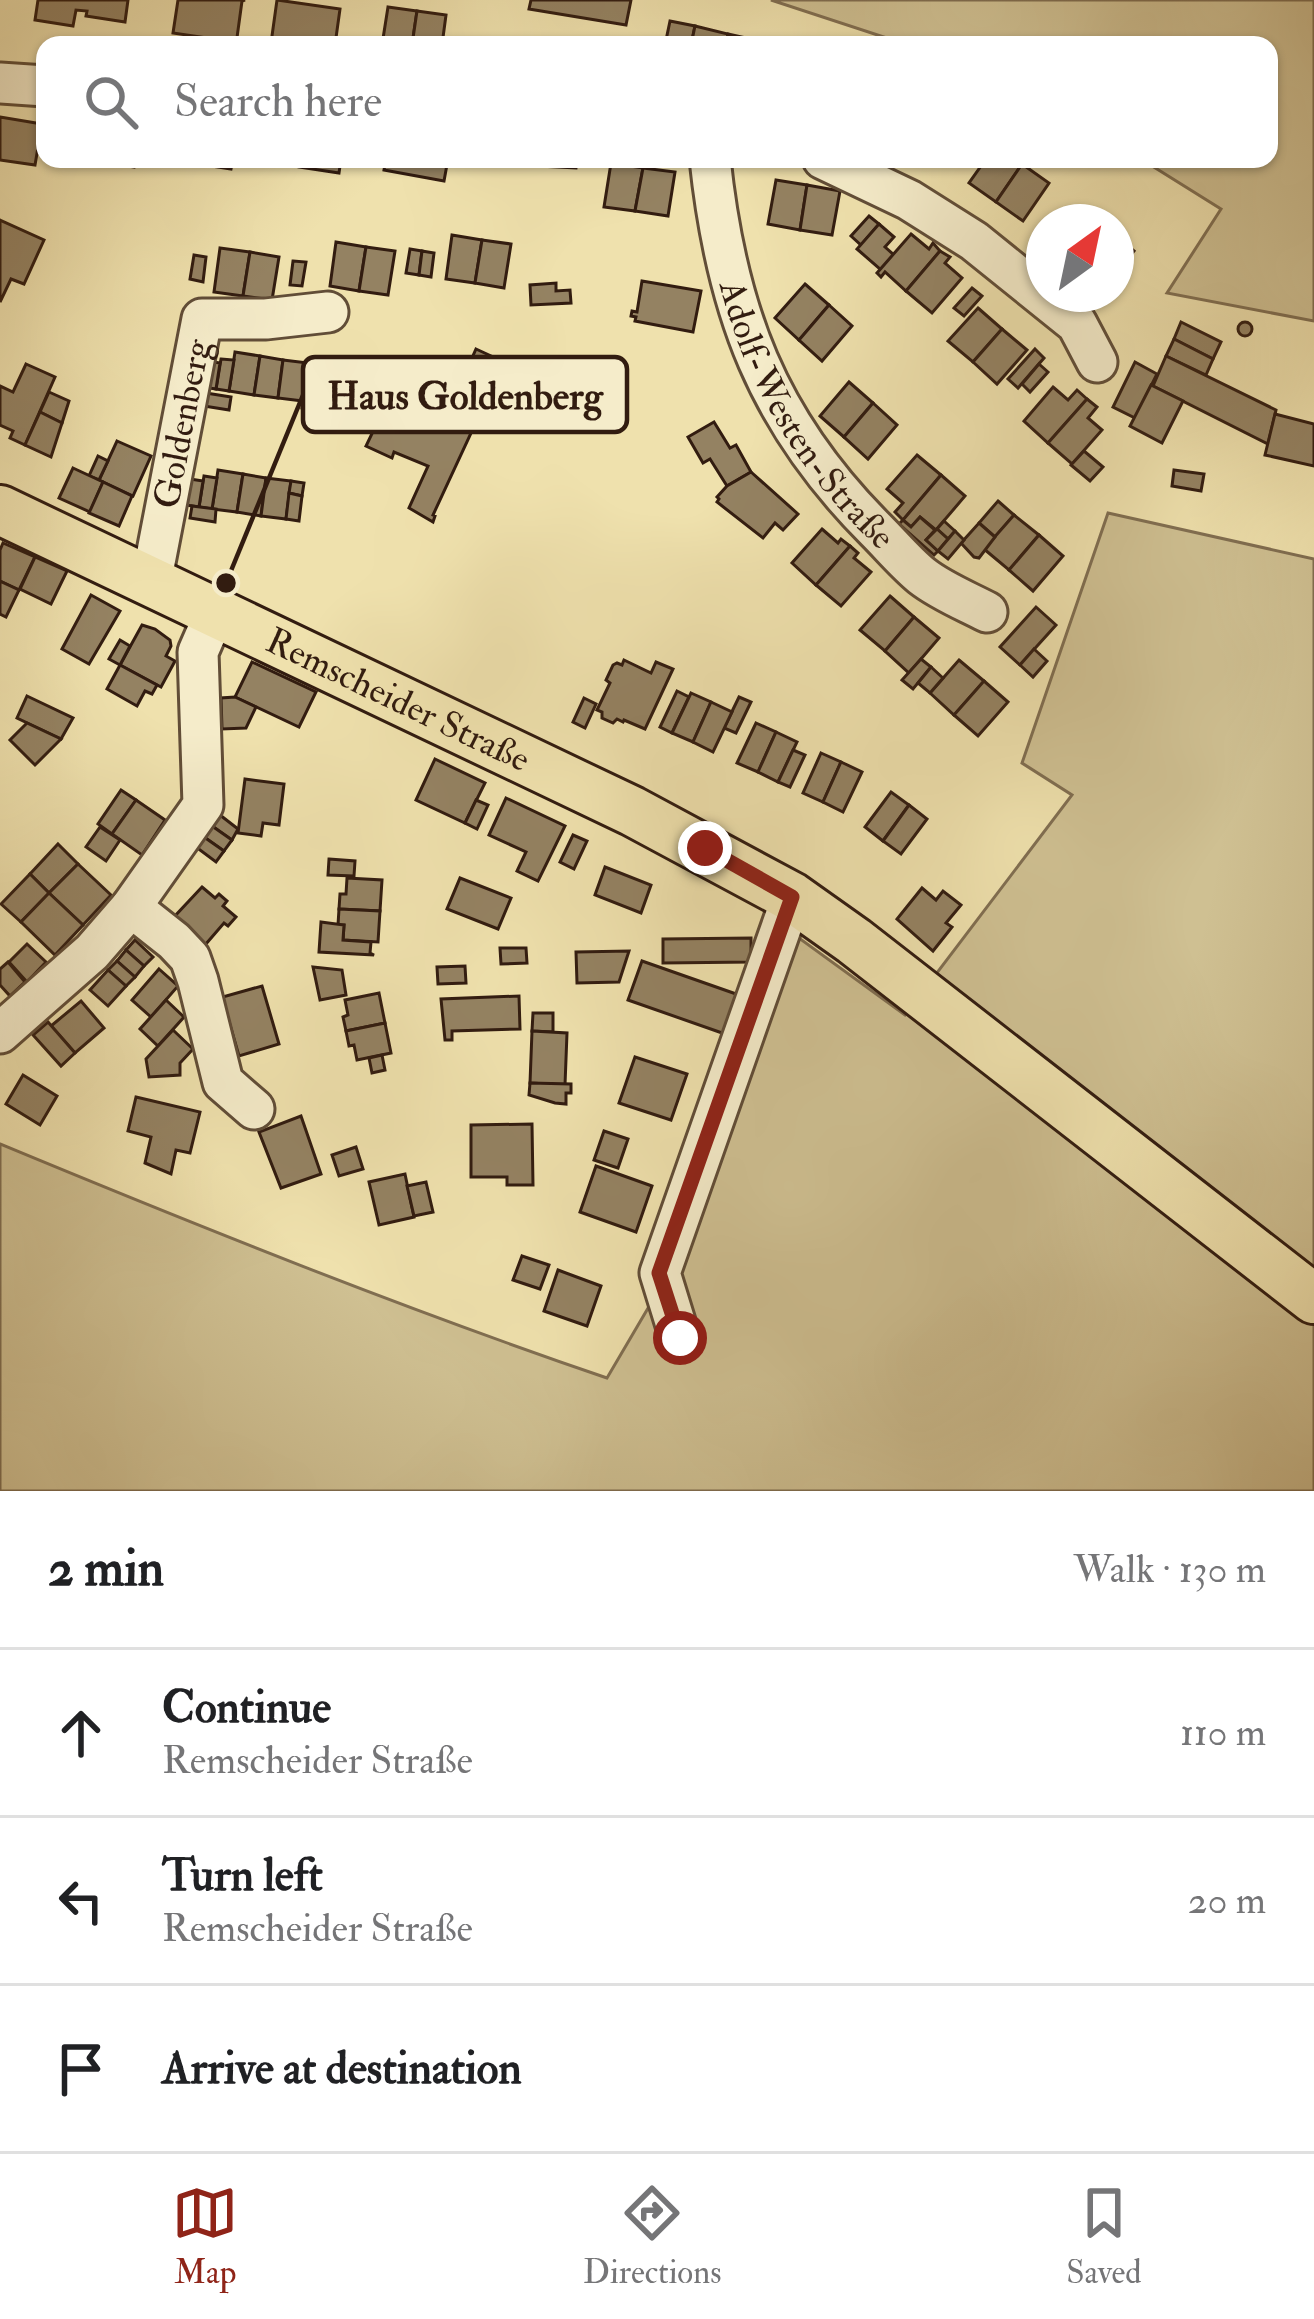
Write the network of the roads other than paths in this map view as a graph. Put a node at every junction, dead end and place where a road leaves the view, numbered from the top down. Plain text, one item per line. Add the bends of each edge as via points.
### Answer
1 (0, 82) edge
2 (36, 85) edge
3 (711, 168) edge
4 (843, 168) edge
5 (328, 312) dead end
6 (1097, 362) dead end
7 (0, 510) edge
8 (151, 583) junction
9 (987, 612) dead end
10 (215, 613) junction
11 (792, 897) junction
12 (131, 908) junction
13 (0, 1033) edge
14 (254, 1109) dead end
15 (1314, 1299) edge
16 (680, 1338) dead end

1 - 2 street
3 - 9 street, Adolf-Westen-Straße via 722,243 753,349 802,445 924,578
4 - 6 street via 974,241 1076,324
5 - 8 street, Goldenberg via 202,319
7 - 8 main road, Remscheider Straße
8 - 10 main road, Remscheider Straße
10 - 11 main road, Remscheider Straße via 632,811
10 - 12 street via 197,652 203,805
11 - 15 main road, Remscheider Straße
11 - 16 street via 659,1273
12 - 13 street
12 - 14 street via 190,958 223,1082

